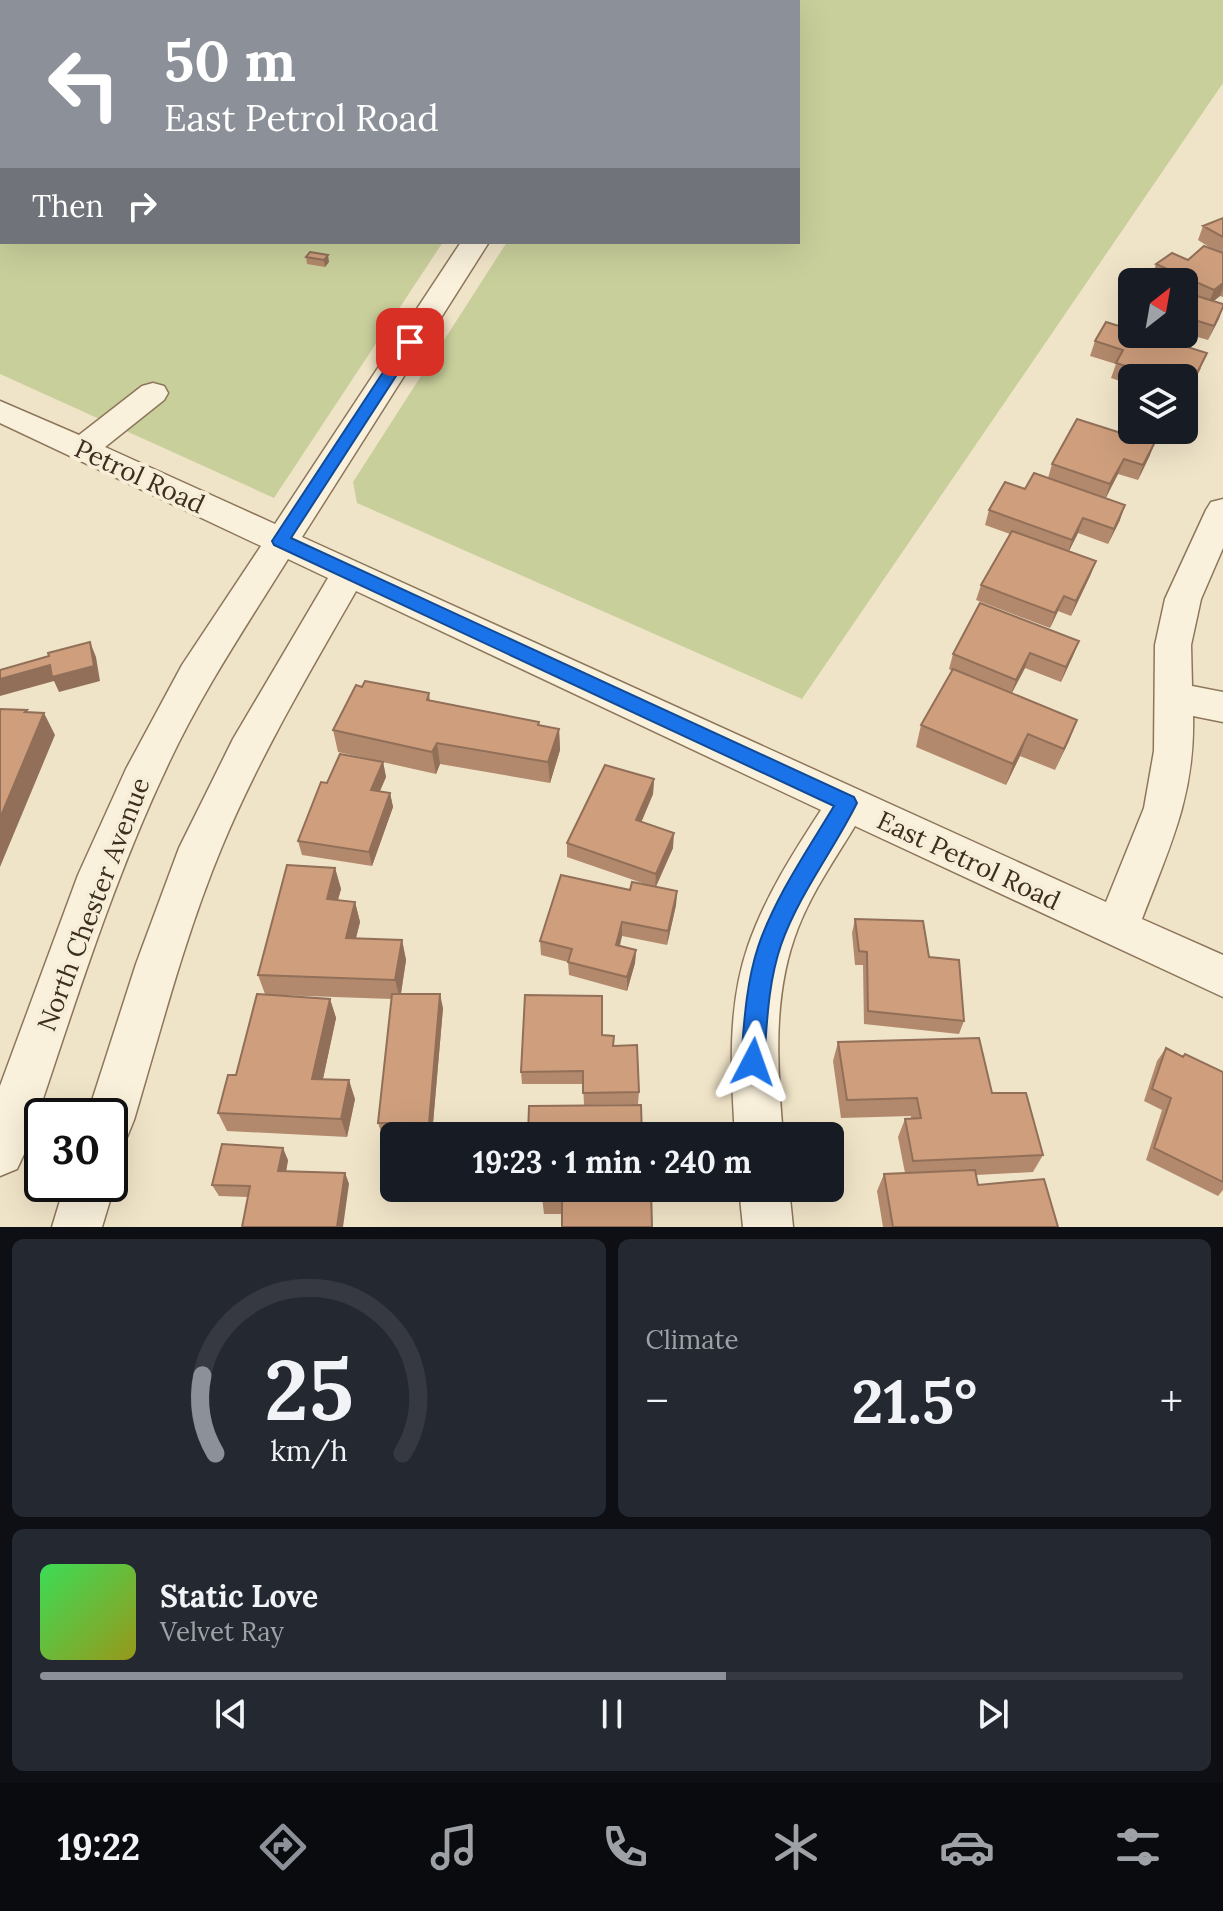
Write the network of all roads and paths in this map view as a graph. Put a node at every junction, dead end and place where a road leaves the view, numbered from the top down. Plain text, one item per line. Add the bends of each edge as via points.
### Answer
1 (474, 244) edge
2 (153, 393) dead end
3 (0, 411) edge
4 (82, 449) junction
5 (1223, 510) edge
6 (280, 541) junction
7 (349, 573) junction
8 (1174, 697) junction
9 (1223, 707) edge
10 (847, 803) junction
11 (1117, 928) junction
12 (1223, 977) edge
13 (117, 1098) edge
14 (758, 1122) edge
15 (0, 1152) edge
16 (85, 1202) edge
17 (765, 1202) edge
18 (77, 1227) edge
19 (768, 1227) edge

1 - 6 street, North Chester Avenue
2 - 4 street
3 - 4 street, Petrol Road
4 - 6 street, Petrol Road
5 - 8 street via 1183,599 1173,645
6 - 7 street, East Petrol Road
6 - 15 street, North Chester Avenue via 195,675 146,769 99,875
7 - 10 street, East Petrol Road
7 - 13 street via 259,725 215,814 165,942
8 - 9 street
8 - 11 street via 1174,751 1164,808
10 - 11 street, East Petrol Road
10 - 14 street via 770,946 757,1001 753,1062
11 - 12 street, East Petrol Road
16 - 18 street
17 - 19 street

